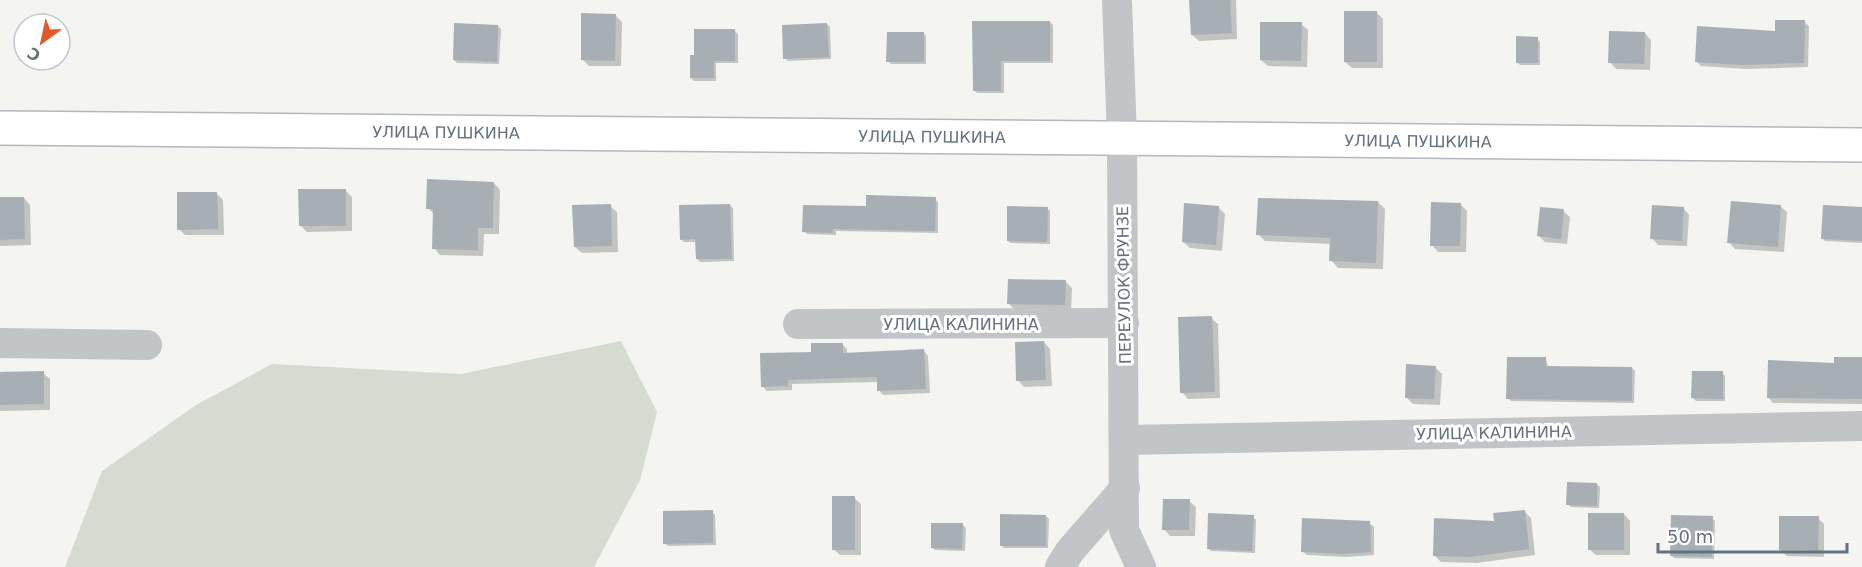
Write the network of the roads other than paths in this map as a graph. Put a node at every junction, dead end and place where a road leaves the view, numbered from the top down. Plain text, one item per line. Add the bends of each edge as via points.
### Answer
1 (1117, 0) edge
2 (0, 128) edge
3 (1122, 138) junction
4 (1862, 145) edge
5 (1124, 323) junction
6 (798, 324) dead end
7 (0, 343) edge
8 (147, 345) dead end
9 (1862, 426) edge
10 (1125, 440) junction
11 (1125, 488) junction
12 (1060, 567) edge
13 (1141, 567) edge

1 - 3 street, ПЕРЕУЛОК ФРУНЗЕ
2 - 3 street, УЛИЦА ПУШКИНА
3 - 4 street, УЛИЦА ПУШКИНА
3 - 5 street, ПЕРЕУЛОК ФРУНЗЕ
5 - 6 street, УЛИЦА КАЛИНИНА
5 - 10 street, ПЕРЕУЛОК ФРУНЗЕ
7 - 8 street
9 - 10 street, УЛИЦА КАЛИНИНА
10 - 11 street, ПЕРЕУЛОК ФРУНЗЕ
11 - 12 street
11 - 13 street, ПЕРЕУЛОК ФРУНЗЕ via 1124,530

